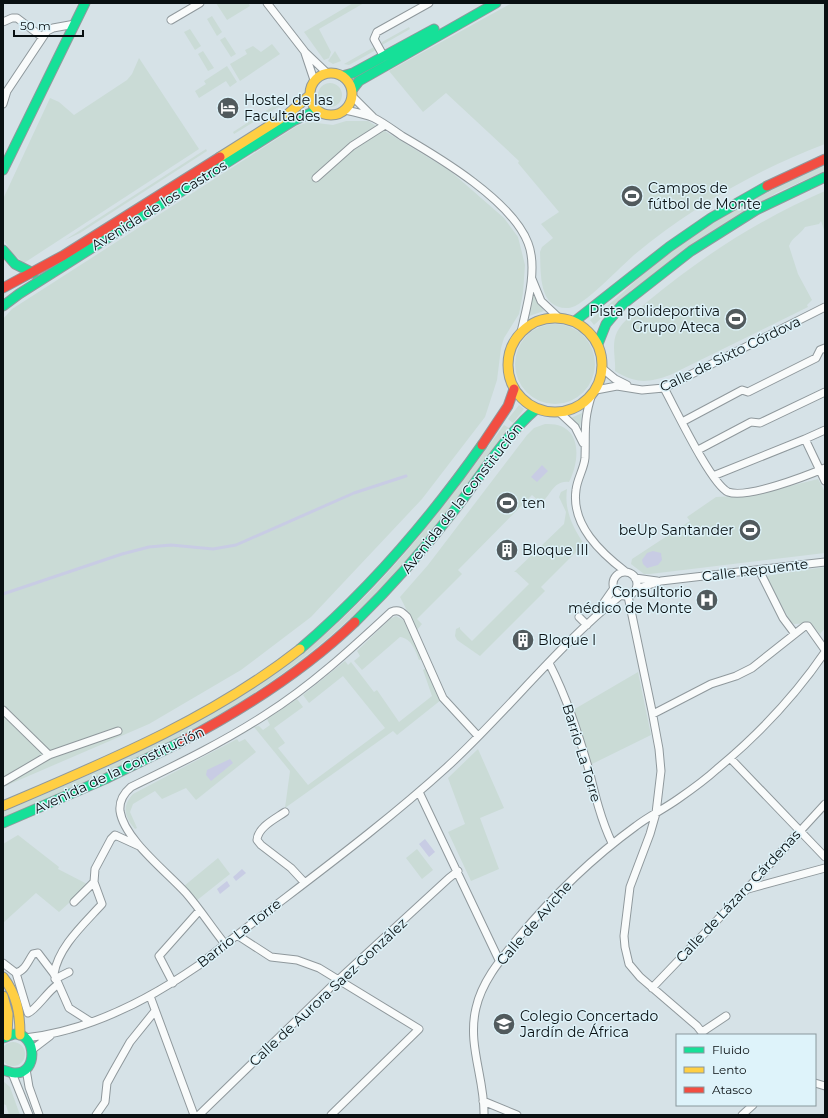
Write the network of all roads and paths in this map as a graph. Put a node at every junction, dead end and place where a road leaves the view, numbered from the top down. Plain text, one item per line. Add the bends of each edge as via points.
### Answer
1 (85, 3) edge
2 (200, 3) edge
3 (267, 3) edge
4 (429, 3) edge
5 (481, 3) edge
6 (496, 3) edge
7 (171, 20) dead end
8 (3, 22) edge
9 (75, 24) junction
10 (42, 37) junction
11 (305, 52) junction
12 (384, 57) junction
13 (327, 73) junction
14 (342, 76) junction
15 (314, 80) junction
16 (5, 89) edge
17 (352, 93) junction
18 (310, 95) junction
19 (3, 104) edge
20 (317, 110) junction
21 (345, 110) junction
22 (375, 118) junction
23 (385, 125) junction
24 (825, 159) edge
25 (3, 170) edge
26 (825, 177) edge
27 (316, 178) dead end
28 (3, 250) edge
29 (33, 273) junction
30 (532, 277) junction
31 (3, 288) edge
32 (3, 306) edge
33 (825, 307) edge
34 (558, 317) junction
35 (575, 321) junction
36 (521, 332) junction
37 (598, 344) junction
38 (825, 348) edge
39 (603, 369) junction
40 (633, 388) junction
41 (664, 388) junction
42 (514, 389) junction
43 (594, 392) junction
44 (825, 392) edge
45 (536, 410) junction
46 (559, 412) junction
47 (682, 422) junction
48 (825, 430) edge
49 (805, 440) junction
50 (584, 447) junction
51 (698, 450) junction
52 (822, 469) edge
53 (713, 476) junction
54 (825, 481) edge
55 (609, 559) junction
56 (825, 562) edge
57 (758, 570) junction
58 (626, 572) junction
59 (616, 577) junction
60 (635, 578) junction
61 (661, 581) junction
62 (614, 588) junction
63 (636, 589) junction
64 (624, 596) junction
65 (579, 617) dead end
66 (589, 622) junction
67 (795, 634) junction
68 (825, 651) edge
69 (550, 663) junction
70 (3, 710) edge
71 (653, 714) junction
72 (118, 732) dead end
73 (478, 736) junction
74 (49, 755) junction
75 (730, 758) junction
76 (3, 782) edge
77 (419, 792) junction
78 (825, 804) edge
79 (3, 806) edge
80 (285, 812) dead end
81 (656, 813) junction
82 (3, 823) edge
83 (801, 830) junction
84 (612, 843) junction
85 (140, 846) junction
86 (825, 857) edge
87 (825, 868) edge
88 (458, 871) junction
89 (94, 882) junction
90 (304, 882) junction
91 (747, 889) junction
92 (74, 902) dead end
93 (199, 911) junction
94 (238, 935) junction
95 (225, 944) junction
96 (499, 960) junction
97 (3, 962) edge
98 (69, 972) dead end
99 (16, 973) junction
100 (3, 977) edge
101 (55, 979) junction
102 (338, 980) junction
103 (173, 983) junction
104 (652, 988) junction
105 (3, 996) edge
106 (150, 996) junction
107 (155, 1011) junction
108 (726, 1016) dead end
109 (91, 1022) junction
110 (703, 1034) edge
111 (52, 1035) junction
112 (5, 1037) edge
113 (23, 1037) junction
114 (33, 1049) junction
115 (26, 1069) junction
116 (3, 1070) edge
117 (12, 1073) junction
118 (483, 1101) junction
119 (752, 1106) edge
120 (29, 1115) edge
121 (39, 1115) edge
122 (96, 1115) edge
123 (194, 1115) edge
124 (199, 1115) edge
125 (331, 1115) edge
126 (484, 1115) edge
127 (517, 1115) edge
128 (742, 1115) edge

1 - 9 main road
2 - 7 street
3 - 11 street
4 - 12 street via 377,32 374,39
5 - 12 main road
6 - 17 main road via 359,81
8 - 10 street via 17,18
9 - 10 street via 53,28
9 - 25 main road
10 - 16 street
11 - 13 street
11 - 15 street
12 - 14 main road via 354,73
13 - 14 main road
13 - 15 main road
14 - 17 main road via 350,84
15 - 18 main road
16 - 19 street
17 - 21 main road
17 - 22 street
18 - 20 main road
18 - 29 main road, Avenida de los Castros via 288,114
20 - 21 main road via 331,115
20 - 32 main road, Avenida de los Castros via 292,121
21 - 22 street
22 - 23 street
23 - 27 street via 352,146
23 - 30 street via 432,152 485,192 512,217 528,242 532,259
24 - 35 main road via 770,184 712,217 648,262 599,305
26 - 37 main road via 778,198 717,232 662,271 608,322
28 - 29 main road via 15,264
29 - 31 main road, Avenida de los Castros
30 - 34 street via 541,301
30 - 36 street
33 - 41 street, Calle de Sixto Córdova
34 - 35 main road
34 - 36 main road via 538,320
35 - 37 main road via 592,334
36 - 42 main road via 509,356 509,372
37 - 39 main road
38 - 47 street via 820,350 816,358 748,392 742,390
39 - 40 street, Calle de Sixto Córdova via 615,379
39 - 43 main road
40 - 41 street, Calle de Sixto Córdova
40 - 43 street, Calle de Sixto Córdova via 608,386
41 - 47 street
42 - 45 main road
42 - 79 main road, Avenida de la Constitución via 501,418 411,538 364,591 316,636 263,676 179,726
43 - 46 main road via 576,406
43 - 50 street via 586,412
44 - 51 street via 760,423 751,422
45 - 46 main road
45 - 82 main road, Avenida de la Constitución via 515,428 451,514 398,579 349,628 299,670 244,708 181,744
46 - 50 street via 575,427
47 - 51 street
48 - 49 street
49 - 52 street
49 - 53 street
50 - 55 street via 584,465 576,488 578,514 587,534
51 - 53 street
52 - 53 street via 768,488 735,493 726,491
52 - 54 street
55 - 58 street
55 - 59 street
56 - 57 street, Calle Repuente
57 - 61 street, Calle Repuente
57 - 67 street via 783,618
58 - 59 street
58 - 60 street
59 - 62 street, Barrio La Torre
60 - 61 street, Calle Repuente
60 - 63 street
61 - 63 street, Calle Repuente
62 - 64 street
62 - 66 street, Barrio La Torre
63 - 64 street, Barrio La Torre
64 - 66 street, Barrio La Torre
64 - 71 street
65 - 66 street
66 - 69 street, Barrio La Torre
67 - 68 street via 808,626
67 - 71 street via 752,668 711,684
68 - 75 street, Calle de Aviche via 791,698
69 - 73 street, Barrio La Torre
69 - 84 street, Barrio La Torre via 570,708 598,806
70 - 74 street
71 - 81 street via 660,771
72 - 74 street
73 - 77 street, Barrio La Torre
73 - 85 street via 443,698 407,617 395,610 350,651 266,715 131,787 121,802 122,818
74 - 76 street
75 - 81 street, Calle de Aviche via 677,800
75 - 83 street
77 - 88 street
77 - 90 street, Barrio La Torre
78 - 83 street, Calle de Lázaro Cárdenas
80 - 90 street via 263,828 257,835 257,840
81 - 84 street, Calle de Aviche
81 - 104 street via 632,878 624,936 629,964
83 - 86 street
83 - 91 street, Calle de Lázaro Cárdenas
84 - 96 street, Calle de Aviche via 550,901
85 - 89 street via 115,835 95,869
85 - 93 street
87 - 91 street
88 - 96 street
88 - 102 street, Calle de Aurora Saez González
89 - 92 street
89 - 101 street via 102,904 58,958
90 - 94 street, Barrio La Torre
91 - 104 street, Calle de Lázaro Cárdenas
93 - 95 street
93 - 103 street via 159,956
94 - 95 street, Barrio La Torre
94 - 102 street via 271,957 297,960 319,968
95 - 103 street, Barrio La Torre
96 - 118 street, Calle de Aviche via 481,993 474,1019 474,1048
97 - 99 street
98 - 101 street
99 - 101 street via 26,966 35,953 43,958
99 - 101 street via 28,1014
100 - 113 main road via 17,1002
101 - 109 street via 69,1008
102 - 124 street, Calle de Aurora Saez González
102 - 125 street via 419,1029
103 - 106 street, Barrio La Torre
104 - 110 street
105 - 112 main road via 8,1014
106 - 107 street
106 - 109 street, Barrio La Torre
107 - 122 street via 130,1042 107,1083 105,1102
107 - 123 street
108 - 110 street
109 - 111 street, Barrio La Torre
111 - 113 street, Barrio La Torre
111 - 114 street, Barrio La Torre
112 - 113 main road, Barrio La Torre
113 - 114 main road
114 - 115 main road via 32,1060
115 - 117 main road
115 - 121 street via 29,1087
116 - 117 main road
117 - 120 street
118 - 126 street, Calle de Aviche
118 - 127 street
119 - 128 street

